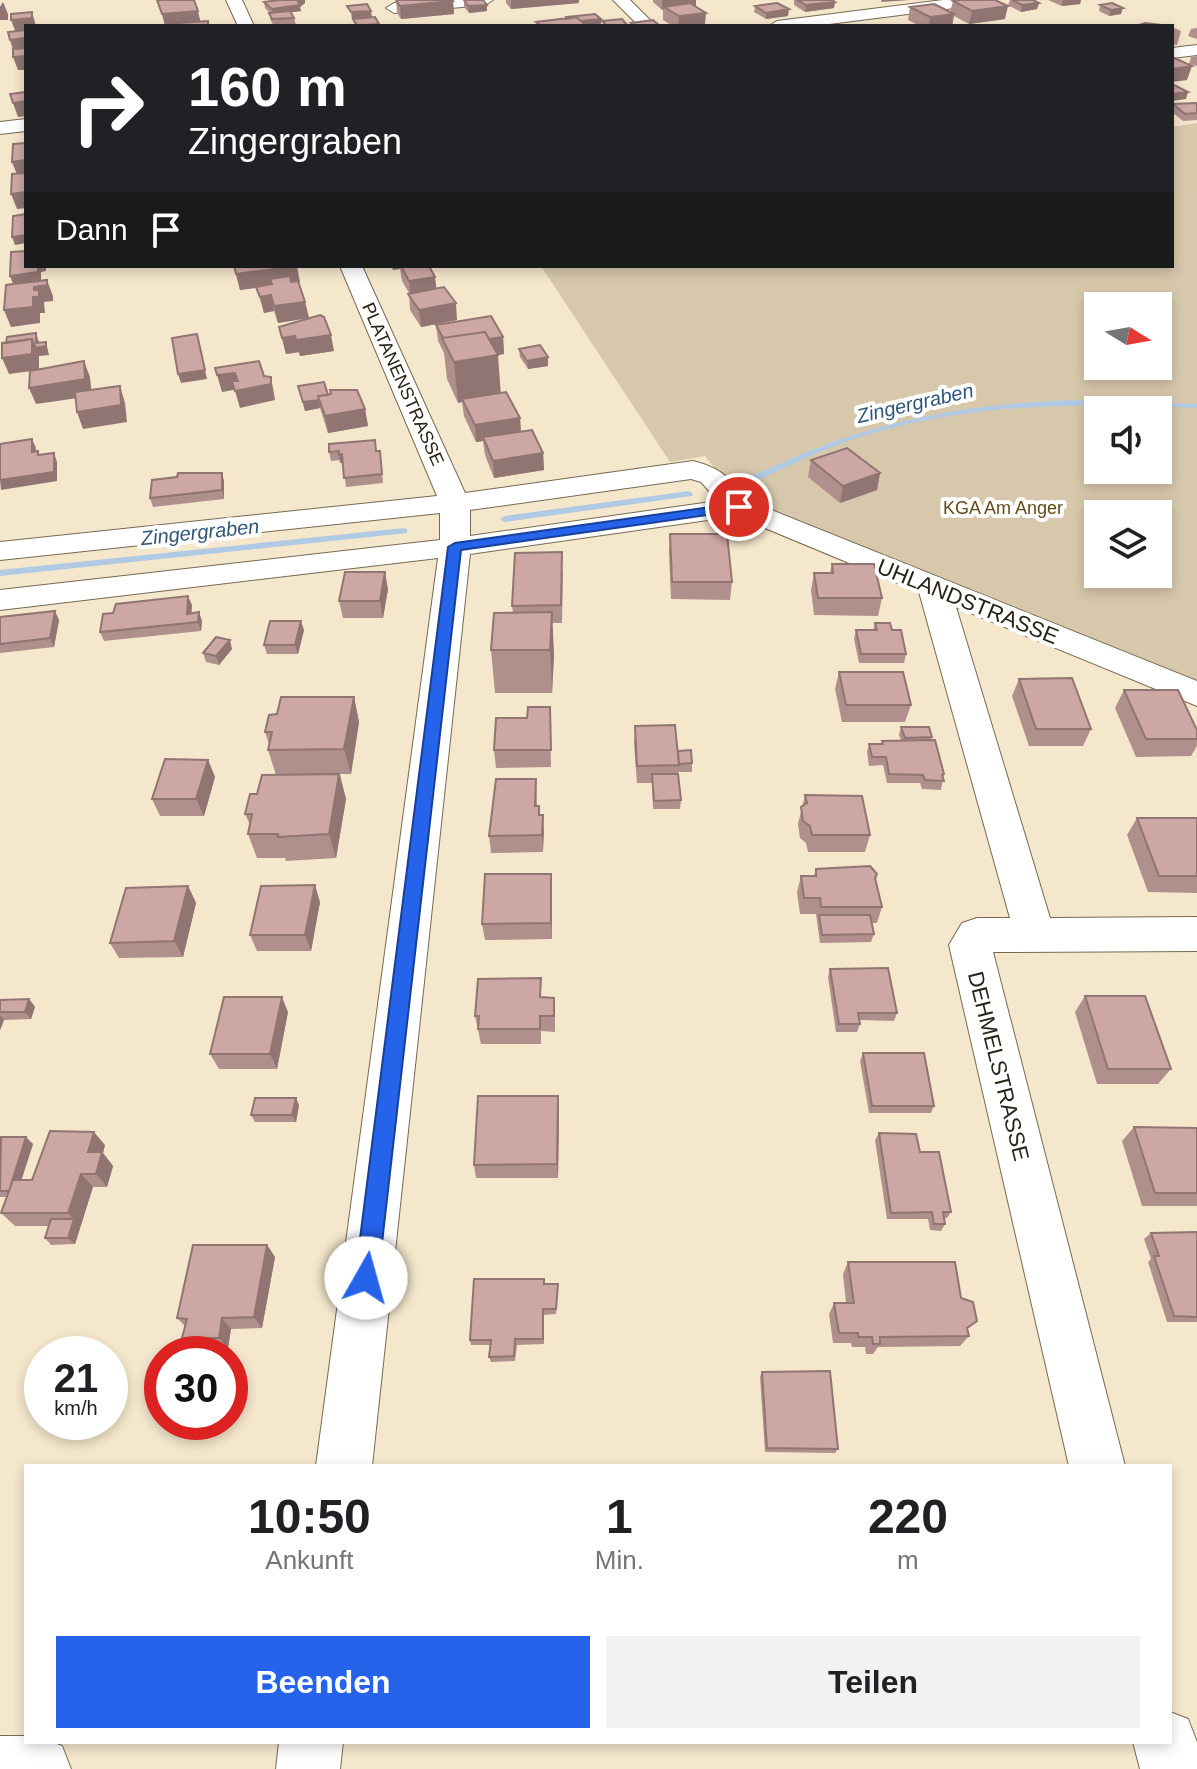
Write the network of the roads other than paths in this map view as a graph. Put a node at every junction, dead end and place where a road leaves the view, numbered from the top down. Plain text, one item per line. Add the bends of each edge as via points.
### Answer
1 (234, 0) edge
2 (485, 0) edge
3 (621, 0) edge
4 (852, 0) edge
5 (978, 0) edge
6 (394, 8) edge
7 (873, 14) junction
8 (245, 24) edge
9 (646, 24) edge
10 (793, 24) edge
11 (890, 24) edge
12 (1197, 50) edge
13 (1174, 53) edge
14 (24, 125) edge
15 (0, 128) edge
16 (352, 268) edge
17 (455, 503) junction
18 (735, 505) junction
19 (455, 547) junction
20 (0, 551) edge
21 (934, 588) junction
22 (0, 600) edge
23 (1197, 694) edge
24 (1197, 934) edge
25 (1035, 935) junction
26 (344, 1464) edge
27 (1097, 1464) edge
28 (311, 1744) edge
29 (1166, 1744) edge
30 (0, 1768) edge
31 (39, 1769) edge
32 (308, 1769) edge
33 (1172, 1769) edge

1 - 8 street
2 - 6 street
3 - 9 street
4 - 7 street
5 - 7 street
7 - 10 street
7 - 11 street
12 - 13 street
14 - 15 street
16 - 17 street, PLATANENSTRASSE
17 - 18 street via 693,470 711,476
17 - 19 street
17 - 20 street
18 - 19 street
18 - 21 street, UHLANDSTRASSE
19 - 22 street
19 - 26 street
21 - 23 street, UHLANDSTRASSE
21 - 25 street
24 - 25 street
25 - 27 street, DEHMELSTRASSE via 977,935 970,945
28 - 32 street
29 - 33 street
30 - 31 street

